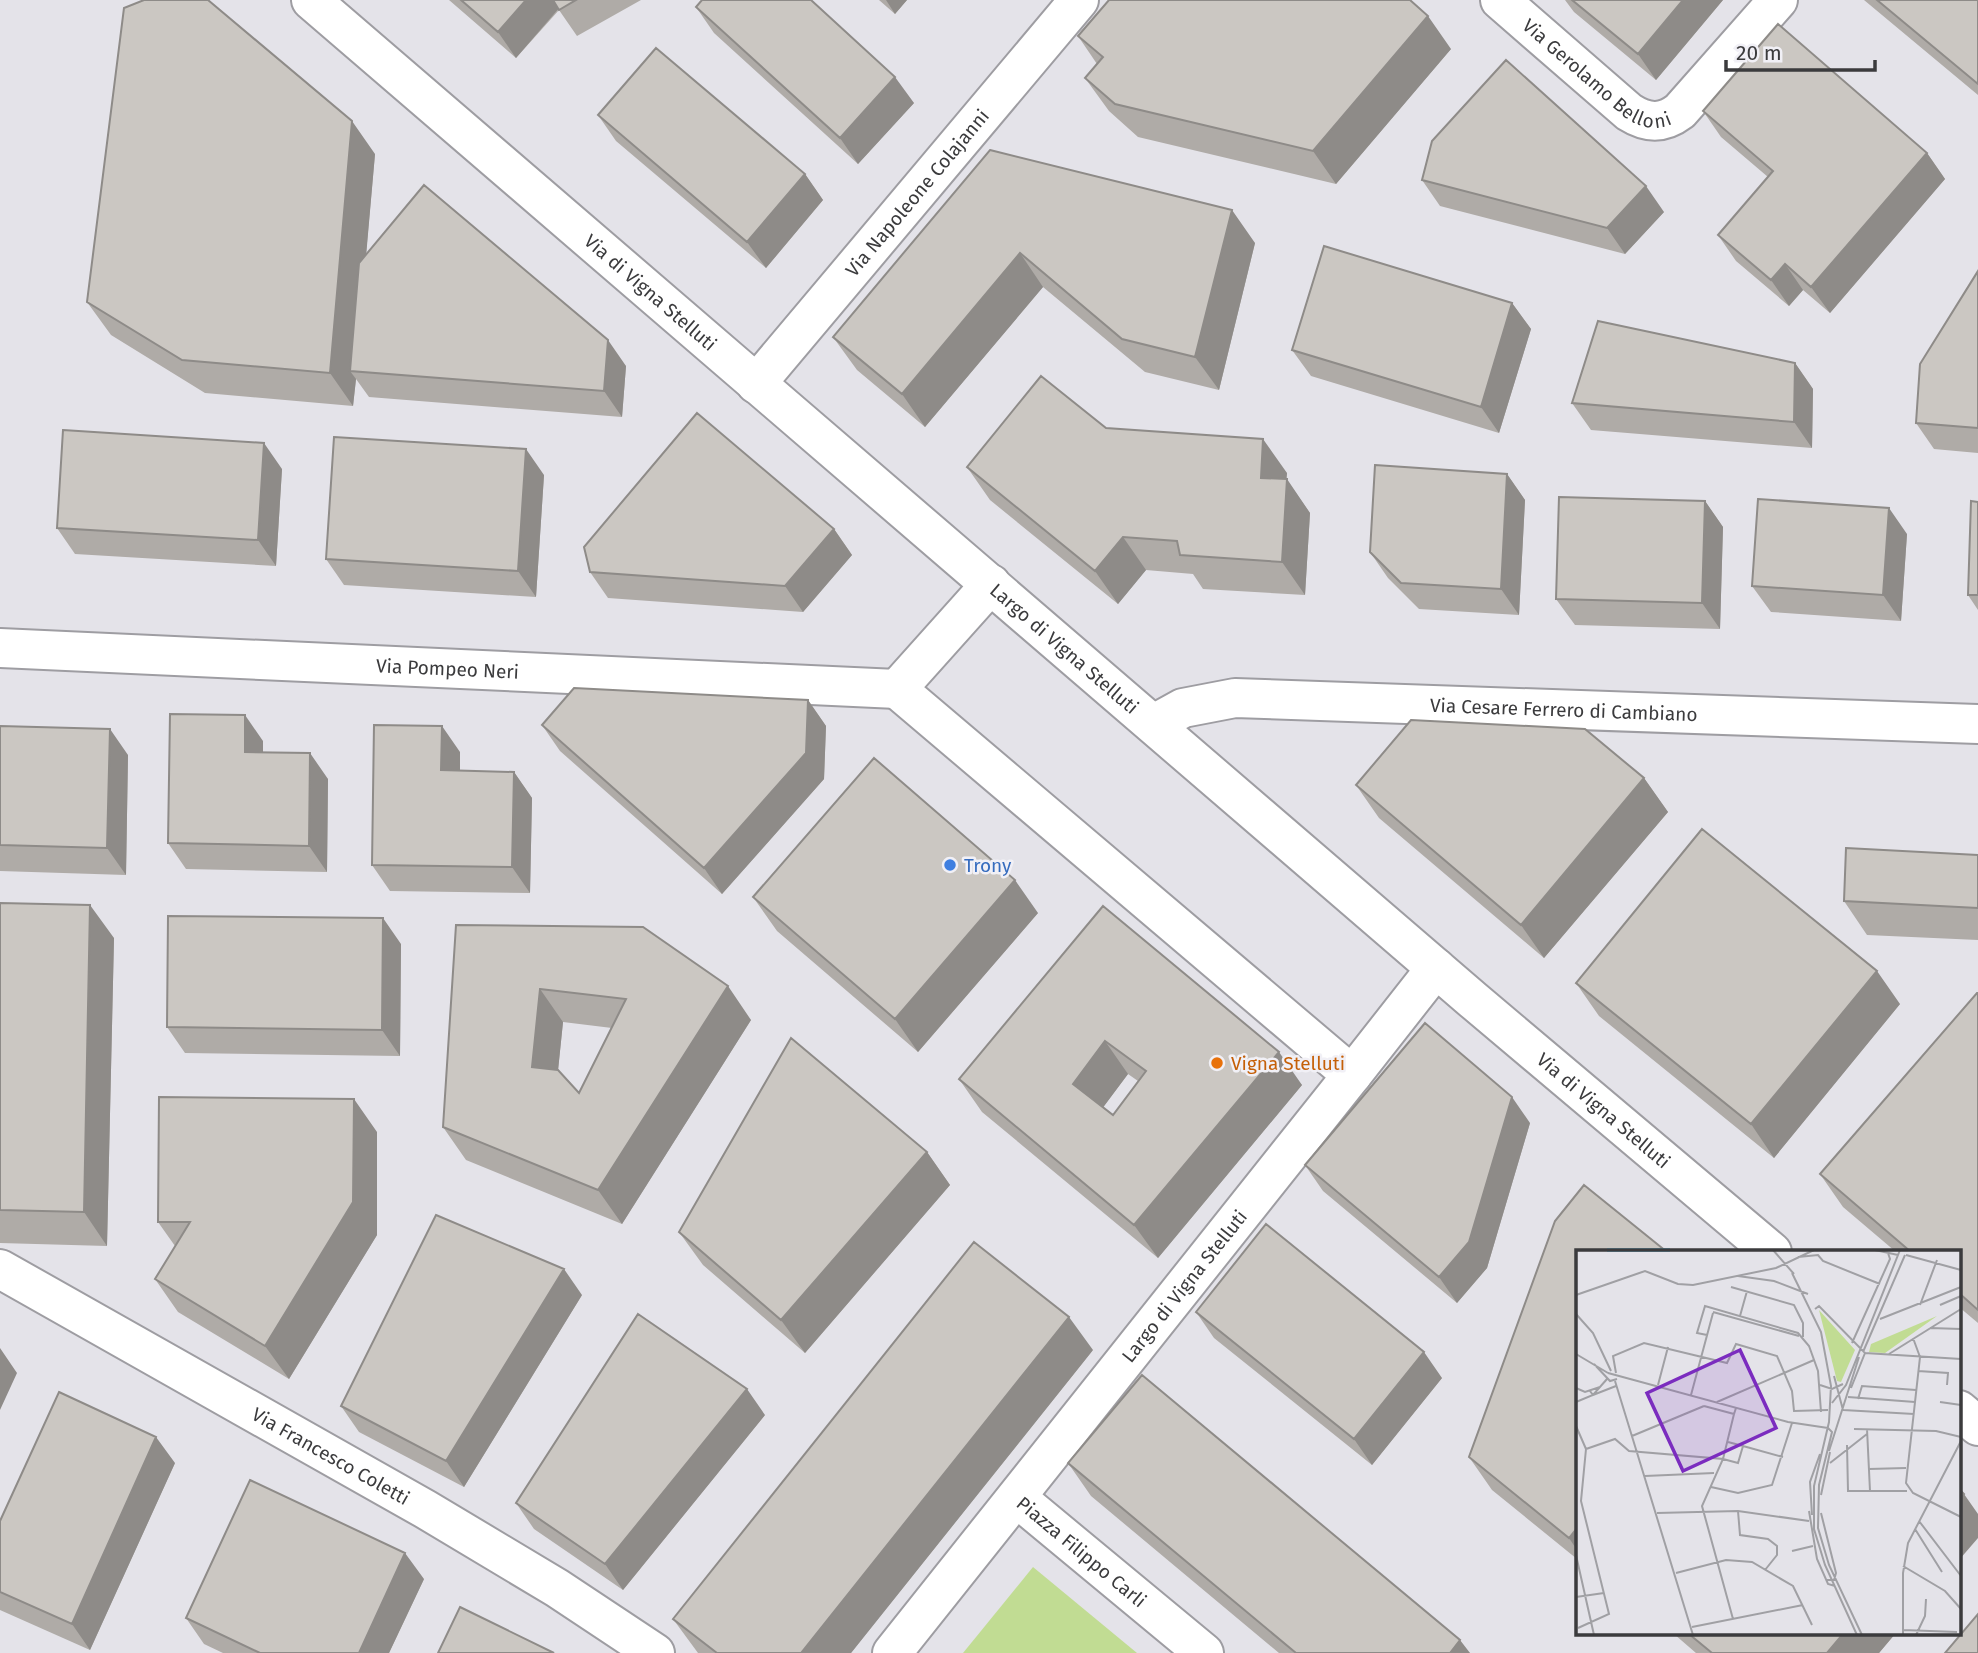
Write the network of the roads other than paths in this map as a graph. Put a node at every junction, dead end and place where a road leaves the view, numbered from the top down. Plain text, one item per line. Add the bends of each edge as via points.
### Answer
1 (311, 0) edge
2 (1079, 0) edge
3 (1500, 0) edge
4 (1778, 0) edge
5 (756, 384) junction
6 (991, 584) junction
7 (0, 648) edge
8 (897, 689) junction
9 (1154, 724) junction
10 (1978, 724) edge
11 (1436, 968) junction
12 (1352, 1075) junction
13 (1770, 1250) edge
14 (0, 1269) edge
15 (1960, 1411) edge
16 (1978, 1426) edge
17 (1017, 1498) junction
18 (655, 1653) edge
19 (892, 1653) edge
20 (1204, 1653) edge

1 - 5 street, Via di Vigna Stelluti
2 - 5 street, Via Napoleone Colajanni
3 - 4 street, Via Gerolamo Belloni via 1629,112 1654,122 1681,111
5 - 6 street, Via di Vigna Stelluti
6 - 8 street, Largo di Vigna Stelluti
6 - 9 street, Largo di Vigna Stelluti
7 - 8 street, Via Pompeo Neri
8 - 12 street
9 - 10 street, Via Cesare Ferrero di Cambiano via 1183,708 1235,698
9 - 11 street, Largo di Vigna Stelluti
11 - 12 street, Largo di Vigna Stelluti
11 - 13 street, Via di Vigna Stelluti
12 - 17 street, Largo di Vigna Stelluti
14 - 18 street, Via Francesco Coletti via 425,1509
15 - 16 street
17 - 19 street, Piazza Filippo Carli
17 - 20 street, Piazza Filippo Carli

